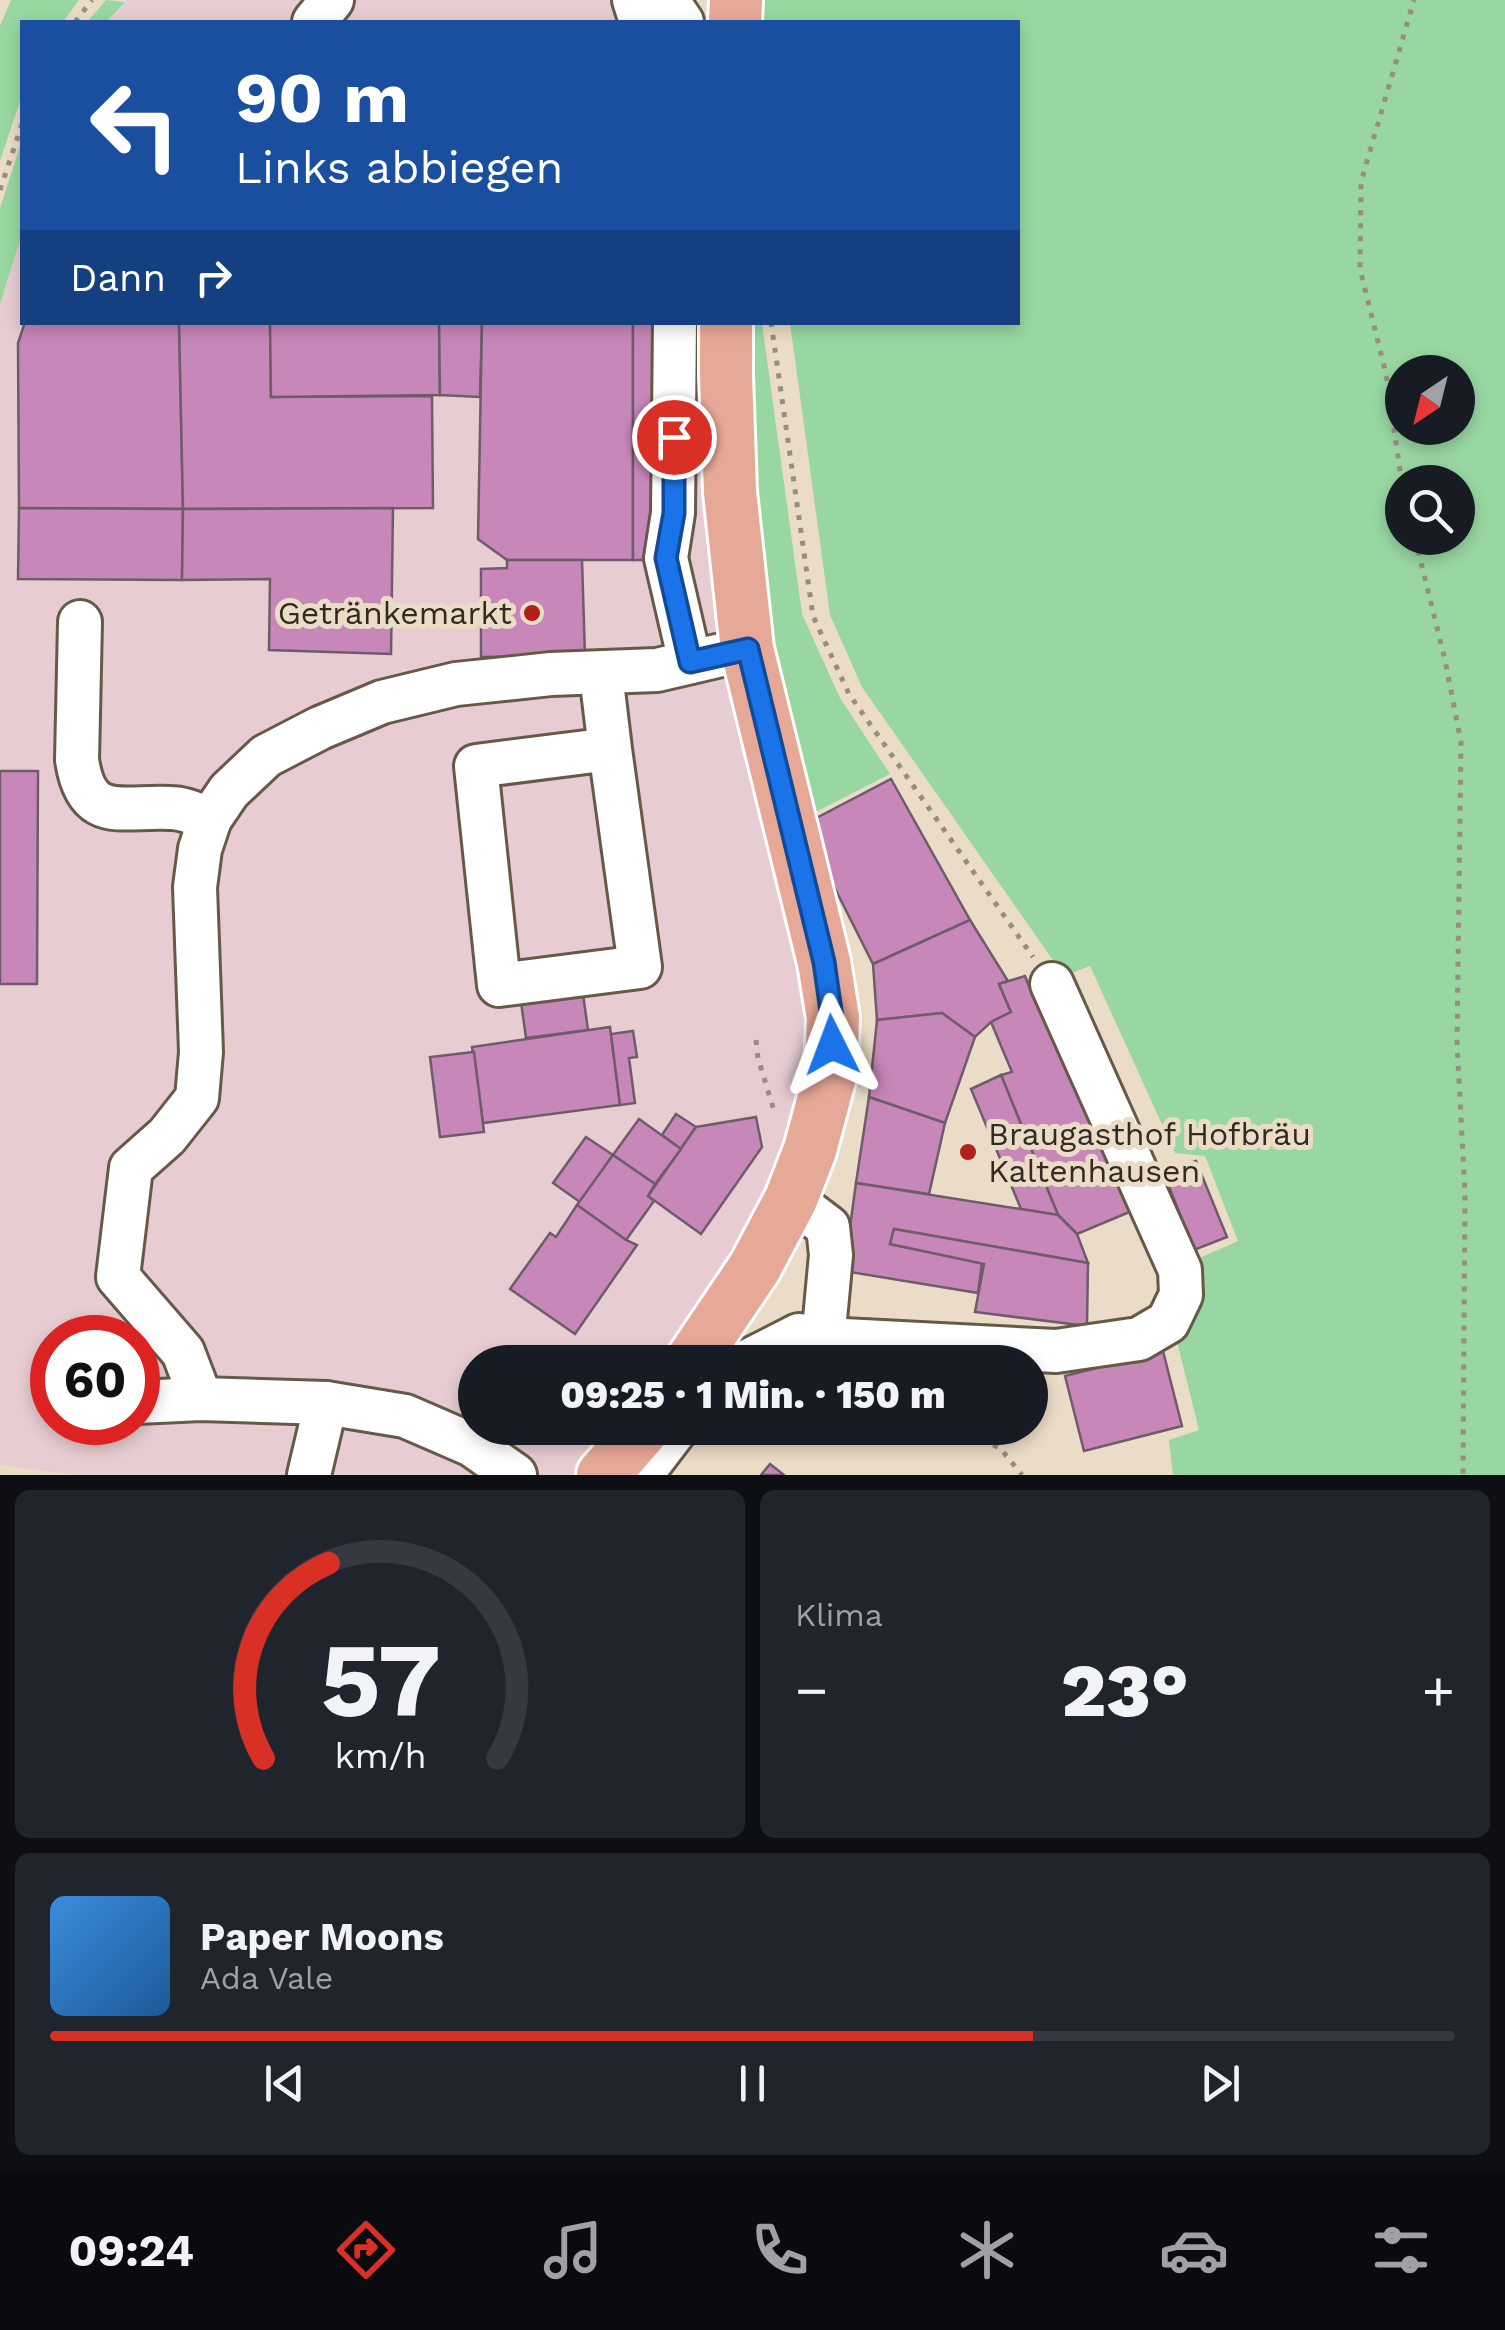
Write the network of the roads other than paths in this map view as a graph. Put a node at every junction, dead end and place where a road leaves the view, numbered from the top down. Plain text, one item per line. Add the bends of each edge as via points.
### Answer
1 (332, 0) edge
2 (316, 20) edge
3 (675, 325) edge
4 (726, 325) edge
5 (80, 622) dead end
6 (748, 649) junction
7 (690, 662) junction
8 (601, 674) junction
9 (610, 749) junction
10 (210, 819) junction
11 (1052, 984) road end
12 (791, 1199) junction
13 (703, 1345) edge
14 (779, 1345) edge
15 (814, 1345) edge
16 (824, 1345) edge
17 (1048, 1351) edge
18 (201, 1399) junction
19 (160, 1401) edge
20 (326, 1403) junction
21 (629, 1445) edge
22 (664, 1445) edge
23 (309, 1475) edge
24 (515, 1475) edge
25 (603, 1475) edge
26 (641, 1475) edge

1 - 2 street
3 - 7 street via 674,513 666,558
4 - 6 main road via 730,492
5 - 10 street via 80,783 106,808 174,808
6 - 7 street
6 - 12 main road via 832,1018 831,1072
7 - 8 street
8 - 9 street
8 - 10 street via 456,684 382,702 266,756 228,791
9 - 9 street via 476,766 499,985 640,967
10 - 18 street via 195,887 197,1098 131,1168 118,1277 183,1352
11 - 17 street via 1180,1270 1181,1295 1168,1322 1138,1339
12 - 13 main road
12 - 16 street via 828,1227
14 - 15 street via 799,1335
18 - 19 street
18 - 20 street
20 - 23 street
20 - 24 street via 405,1416 472,1445
21 - 25 main road
22 - 26 street

